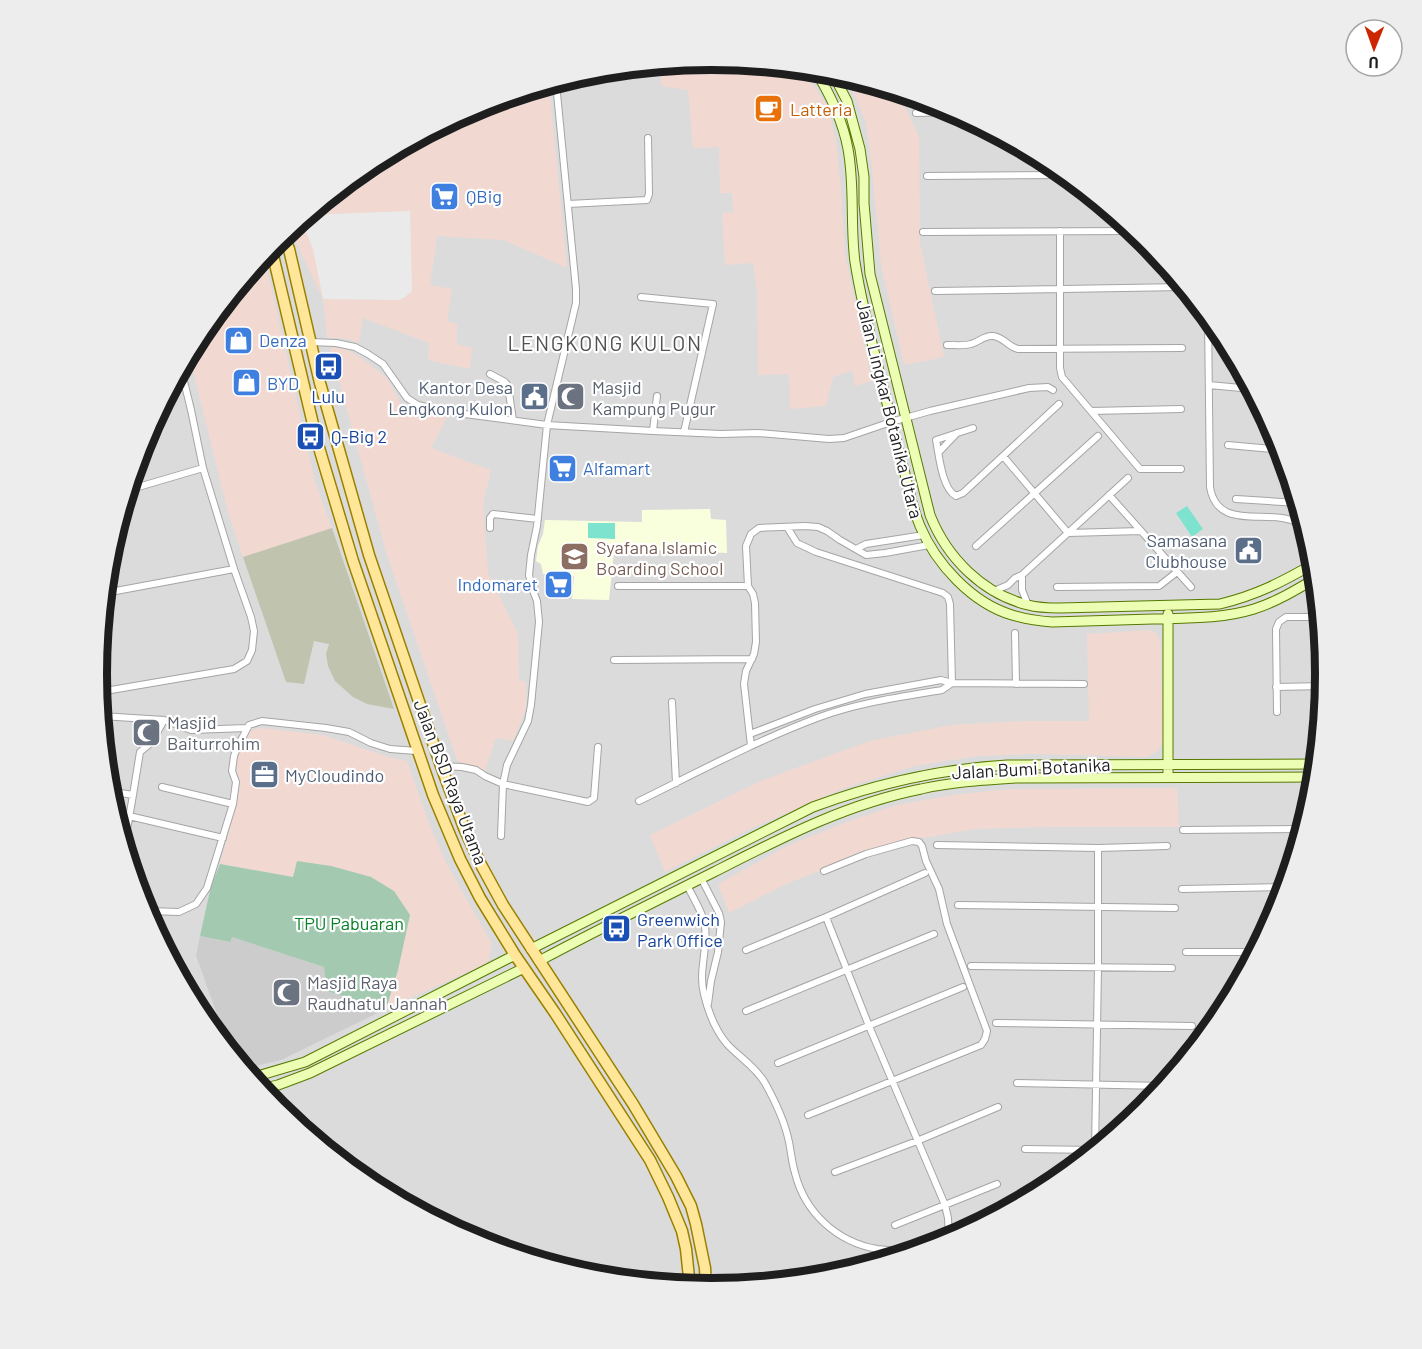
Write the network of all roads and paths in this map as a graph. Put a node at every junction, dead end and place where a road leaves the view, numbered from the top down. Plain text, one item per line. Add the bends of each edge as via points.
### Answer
1 (821, 81) edge
2 (838, 84) edge
3 (557, 91) edge
4 (916, 113) dead end
5 (932, 113) edge
6 (648, 138) dead end
7 (1048, 172) edge
8 (927, 177) dead end
9 (568, 204) junction
10 (1060, 231) junction
11 (1121, 231) edge
12 (923, 232) dead end
13 (867, 242) junction
14 (853, 243) junction
15 (287, 244) edge
16 (274, 258) edge
17 (1174, 287) edge
18 (1060, 288) junction
19 (935, 291) dead end
20 (641, 297) dead end
21 (1208, 332) edge
22 (310, 342) junction
23 (947, 345) dead end
24 (1182, 348) dead end
25 (1060, 349) junction
26 (490, 374) dead end
27 (184, 380) edge
28 (1209, 385) junction
29 (1242, 388) edge
30 (1053, 390) dead end
31 (657, 396) dead end
32 (1059, 404) dead end
33 (1182, 409) dead end
34 (1091, 411) junction
35 (905, 418) junction
36 (513, 420) junction
37 (891, 422) junction
38 (547, 425) junction
39 (973, 428) dead end
40 (653, 431) junction
41 (684, 432) junction
42 (958, 433) junction
43 (1098, 436) dead end
44 (1228, 445) dead end
45 (1271, 449) edge
46 (939, 452) junction
47 (1003, 456) junction
48 (203, 468) junction
49 (1181, 469) dead end
50 (1128, 478) dead end
51 (137, 487) edge
52 (1035, 494) junction
53 (1109, 495) junction
54 (1236, 499) dead end
55 (1289, 502) edge
56 (538, 519) junction
57 (1295, 521) edge
58 (787, 526) junction
59 (490, 528) dead end
60 (1141, 531) junction
61 (1068, 533) junction
62 (924, 535) junction
63 (929, 545) junction
64 (976, 546) dead end
65 (856, 549) junction
66 (369, 555) junction
67 (353, 561) junction
68 (1305, 568) edge
69 (234, 569) junction
70 (1178, 572) junction
71 (1022, 575) junction
72 (1308, 583) edge
73 (618, 586) dead end
74 (748, 586) junction
75 (1057, 587) dead end
76 (1191, 587) dead end
77 (994, 591) junction
78 (113, 592) edge
79 (1028, 605) junction
80 (1168, 606) junction
81 (1312, 617) edge
82 (1168, 619) junction
83 (1015, 633) dead end
84 (752, 659) junction
85 (614, 660) dead end
86 (952, 683) junction
87 (1016, 684) junction
88 (1084, 684) dead end
89 (1315, 686) edge
90 (1276, 687) junction
91 (107, 690) edge
92 (672, 702) dead end
93 (1277, 712) dead end
94 (108, 716) edge
95 (164, 720) junction
96 (247, 728) junction
97 (750, 734) junction
98 (752, 746) junction
99 (598, 747) dead end
100 (417, 751) junction
101 (1169, 764) junction
102 (1308, 764) edge
103 (441, 766) junction
104 (1168, 777) junction
105 (1306, 777) edge
106 (676, 783) junction
107 (503, 784) junction
108 (162, 788) dead end
109 (119, 793) edge
110 (133, 795) junction
111 (841, 797) junction
112 (639, 801) dead end
113 (233, 804) junction
114 (846, 810) junction
115 (129, 816) junction
116 (127, 827) edge
117 (1294, 829) edge
118 (1183, 830) dead end
119 (501, 836) dead end
120 (223, 838) junction
121 (937, 845) dead end
122 (1167, 846) dead end
123 (1098, 848) junction
124 (824, 871) dead end
125 (925, 873) dead end
126 (701, 878) junction
127 (687, 885) junction
128 (1276, 887) edge
129 (1182, 889) dead end
130 (958, 905) dead end
131 (1098, 907) junction
132 (1175, 908) dead end
133 (155, 911) edge
134 (826, 917) junction
135 (934, 934) dead end
136 (531, 949) junction
137 (746, 950) dead end
138 (1186, 952) dead end
139 (1247, 952) edge
140 (515, 954) junction
141 (539, 961) junction
142 (971, 966) dead end
143 (1098, 967) junction
144 (524, 968) junction
145 (1172, 968) dead end
146 (847, 970) junction
147 (963, 987) dead end
148 (708, 1008) junction
149 (746, 1011) dead end
150 (996, 1023) dead end
151 (1096, 1025) junction
152 (869, 1026) junction
153 (1192, 1026) dead end
154 (341, 1043) junction
155 (347, 1055) junction
156 (778, 1063) dead end
157 (259, 1076) edge
158 (893, 1081) junction
159 (1017, 1083) dead end
160 (1095, 1085) junction
161 (1153, 1086) edge
162 (270, 1087) edge
163 (999, 1107) dead end
164 (808, 1115) dead end
165 (917, 1141) junction
166 (1095, 1141) edge
167 (1024, 1149) dead end
168 (1084, 1150) edge
169 (835, 1173) dead end
170 (997, 1184) dead end
171 (945, 1205) junction
172 (895, 1225) dead end
173 (948, 1230) edge
174 (893, 1250) edge
175 (689, 1277) edge
176 (705, 1278) edge

1 - 14 main road, Jalan Lingkar Botanika Utara via 848,150
2 - 13 main road, Jalan Lingkar Botanika Utara via 861,149
3 - 9 street
4 - 5 street
6 - 9 street via 646,200
7 - 8 street
9 - 38 street via 576,303
10 - 11 street
10 - 12 street
10 - 18 street
13 - 14 main road
13 - 35 main road, Jalan Lingkar Botanika Utara via 872,286
14 - 37 main road, Jalan Lingkar Botanika Utara
15 - 22 main road, Jalan BSD Raya Utama
16 - 67 main road, Jalan BSD Raya Utama via 317,441
17 - 18 street
18 - 19 street
18 - 25 street
20 - 41 street via 714,304
21 - 28 street
22 - 36 street via 355,347 368,354 383,364 407,398 418,405
22 - 66 main road, Jalan BSD Raya Utama
23 - 25 street via 968,345 995,336 1017,349
24 - 25 street
25 - 34 street via 1062,376
26 - 36 street via 508,386
27 - 48 street
28 - 29 street
28 - 57 street via 1210,487 1215,503 1234,516
30 - 35 street via 1029,388
31 - 40 street
32 - 47 street
33 - 34 street
34 - 49 street via 1140,469
35 - 37 street
35 - 77 main road, Jalan Lingkar Botanika Utara via 936,530 967,571
36 - 38 street
37 - 41 street via 852,436 829,439
37 - 62 main road, Jalan Lingkar Botanika Utara
38 - 40 street
38 - 56 street
39 - 42 street
40 - 41 street
42 - 46 street
42 - 46 street via 936,440
43 - 52 street
44 - 45 street
46 - 47 street via 946,484 956,496
47 - 52 street
48 - 51 street
48 - 69 street
50 - 53 street
52 - 61 street
52 - 64 street
53 - 60 street
53 - 61 street
54 - 55 street
56 - 59 street via 493,514 489,518
56 - 107 street via 529,575 539,609 531,705
58 - 65 street via 818,527
58 - 74 street via 759,528 751,534 746,546
58 - 86 street via 797,543 816,552 948,597
60 - 61 street
60 - 70 street
61 - 71 street
62 - 63 main road, Jalan Lingkar Botanika Utara
62 - 65 street
63 - 65 street via 866,555
63 - 82 main road, Jalan Lingkar Botanika Utara via 962,584 1010,615 1052,622
66 - 67 main road
66 - 103 main road, Jalan BSD Raya Utama
67 - 100 main road, Jalan BSD Raya Utama
68 - 80 main road, Jalan Lingkar Botanika Utara via 1268,589 1236,600
69 - 78 street
69 - 91 street via 254,631 247,661 234,669
70 - 75 street via 1159,586
70 - 76 street
71 - 77 street
71 - 79 street
72 - 82 main road, Jalan Lingkar Botanika Utara via 1256,608 1234,614
73 - 74 street
74 - 84 street via 755,603 756,642
77 - 79 main road, Jalan Lingkar Botanika Utara
79 - 80 main road, Jalan Lingkar Botanika Utara
80 - 82 main road
81 - 90 street via 1286,617 1276,629
82 - 101 main road
83 - 87 street
84 - 85 street
84 - 97 street via 744,684
86 - 87 street
86 - 97 street via 940,680 865,694
86 - 98 street via 942,690 867,703 818,717
87 - 88 street
89 - 90 street
90 - 93 street
92 - 106 street
94 - 95 street
95 - 96 street via 191,730
95 - 110 street via 152,742 140,752
96 - 100 street via 262,721 326,728 349,732 390,749
96 - 113 street via 232,763 236,782
97 - 98 street
98 - 106 street
99 - 107 street via 591,801
100 - 140 main road, Jalan BSD Raya Utama via 460,859
101 - 102 main road, Jalan Bumi Botanika
101 - 104 main road
101 - 111 main road, Jalan Bumi Botanika via 985,766 902,780
103 - 107 street via 476,770
103 - 136 main road, Jalan BSD Raya Utama via 479,861
104 - 105 main road, Jalan Bumi Botanika
104 - 114 main road, Jalan Bumi Botanika via 966,782 920,789
106 - 112 street
107 - 119 street
108 - 113 street
109 - 110 street
110 - 115 street
111 - 114 main road
111 - 136 main road, Jalan Bumi Botanika via 813,807
113 - 120 street
114 - 126 main road, Jalan Bumi Botanika
115 - 116 street
115 - 120 street
117 - 118 street
120 - 133 street via 207,888 196,904 180,912
121 - 123 street
122 - 123 street
123 - 131 street
124 - 158 street via 866,854 919,842 987,1031 981,1045
125 - 134 street
126 - 127 main road, Jalan Bumi Botanika
126 - 148 street via 721,922
127 - 141 main road, Jalan Bumi Botanika
127 - 148 street via 704,919 702,986
128 - 129 street
130 - 131 street
131 - 132 street
131 - 143 street
134 - 137 street
134 - 146 street
135 - 146 street
136 - 141 main road, Jalan BSD Raya Utama
138 - 139 street
140 - 144 main road, Jalan BSD Raya Utama
140 - 154 main road
141 - 176 main road, Jalan BSD Raya Utama via 676,1176 696,1224
142 - 143 street
143 - 145 street
143 - 151 street
144 - 155 main road
144 - 175 main road, Jalan BSD Raya Utama via 650,1160 682,1231
146 - 149 street
146 - 152 street
147 - 152 street
148 - 174 street via 728,1044 764,1081 789,1139 794,1173 814,1213 845,1238 877,1249
150 - 151 street
151 - 153 street
151 - 160 street
152 - 156 street
152 - 158 street
154 - 155 main road
154 - 157 main road via 305,1062
155 - 162 main road
158 - 164 street
158 - 165 street
159 - 160 street
160 - 161 street
160 - 166 street
163 - 165 street
165 - 169 street
165 - 171 street
167 - 168 street
170 - 171 street
171 - 172 street
171 - 173 street

